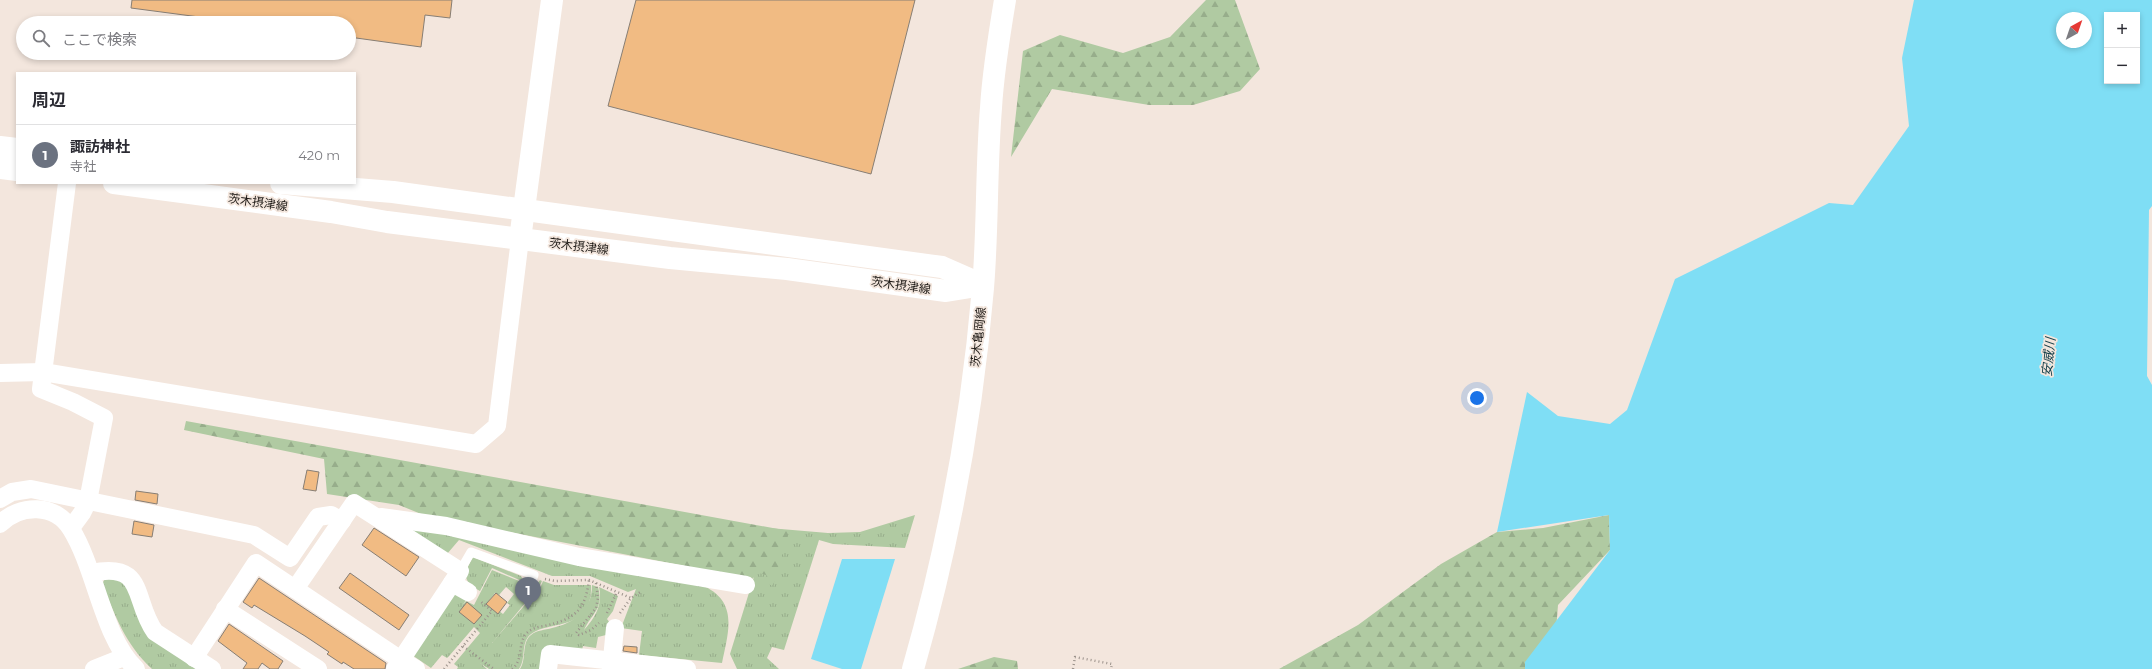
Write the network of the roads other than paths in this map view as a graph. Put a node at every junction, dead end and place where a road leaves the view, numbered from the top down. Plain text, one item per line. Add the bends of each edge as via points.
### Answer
1 (552, 0) edge
2 (1006, 0) edge
3 (0, 146) edge
4 (16, 149) edge
5 (0, 168) edge
6 (16, 170) edge
7 (67, 184) edge
8 (121, 184) edge
9 (293, 184) edge
10 (524, 209) junction
11 (520, 239) junction
12 (983, 285) junction
13 (43, 372) junction
14 (0, 373) edge
15 (0, 499) edge
16 (88, 501) junction
17 (375, 516) junction
18 (342, 521) junction
19 (0, 524) edge
20 (71, 528) junction
21 (91, 573) junction
22 (456, 577) junction
23 (738, 580) dead end
24 (530, 588) dead end
25 (295, 589) junction
26 (473, 594) road end
27 (225, 609) junction
28 (608, 621) road end
29 (194, 658) junction
30 (130, 663) edge
31 (611, 665) edge
32 (404, 666) edge
33 (94, 669) edge
34 (212, 669) edge
35 (318, 669) edge
36 (548, 669) edge
37 (687, 669) edge
38 (913, 669) edge

1 - 10 main road
2 - 12 main road, 茨木亀岡線 via 996,53 990,108
3 - 4 main road
5 - 6 main road
7 - 13 street
8 - 11 main road, 茨木摂津線
9 - 10 main road, 茨木摂津線 via 393,192
10 - 11 main road
10 - 12 main road, 茨木摂津線 via 942,268
11 - 12 main road, 茨木摂津線 via 670,258 787,269 946,291
11 - 13 street via 497,426 476,444
12 - 38 main road, 茨木亀岡線 via 970,404 953,507 938,580
13 - 14 street
13 - 16 street via 40,389 104,418
15 - 16 street via 12,492 30,489
16 - 18 street via 254,535 290,558 318,517 331,515
16 - 20 street
17 - 18 street via 354,503
17 - 22 street
17 - 23 street via 446,526 580,557
18 - 25 street
19 - 20 street via 10,515 20,511 38,509 57,515
20 - 21 street
21 - 29 street via 111,570 128,577 137,588 155,632
21 - 30 street
22 - 24 lane via 471,552 534,575
22 - 26 street
22 - 32 street
25 - 27 street via 256,563
25 - 32 street
27 - 29 street
27 - 35 street
28 - 31 street
29 - 34 street
30 - 33 street
31 - 36 street via 550,654
31 - 37 street

